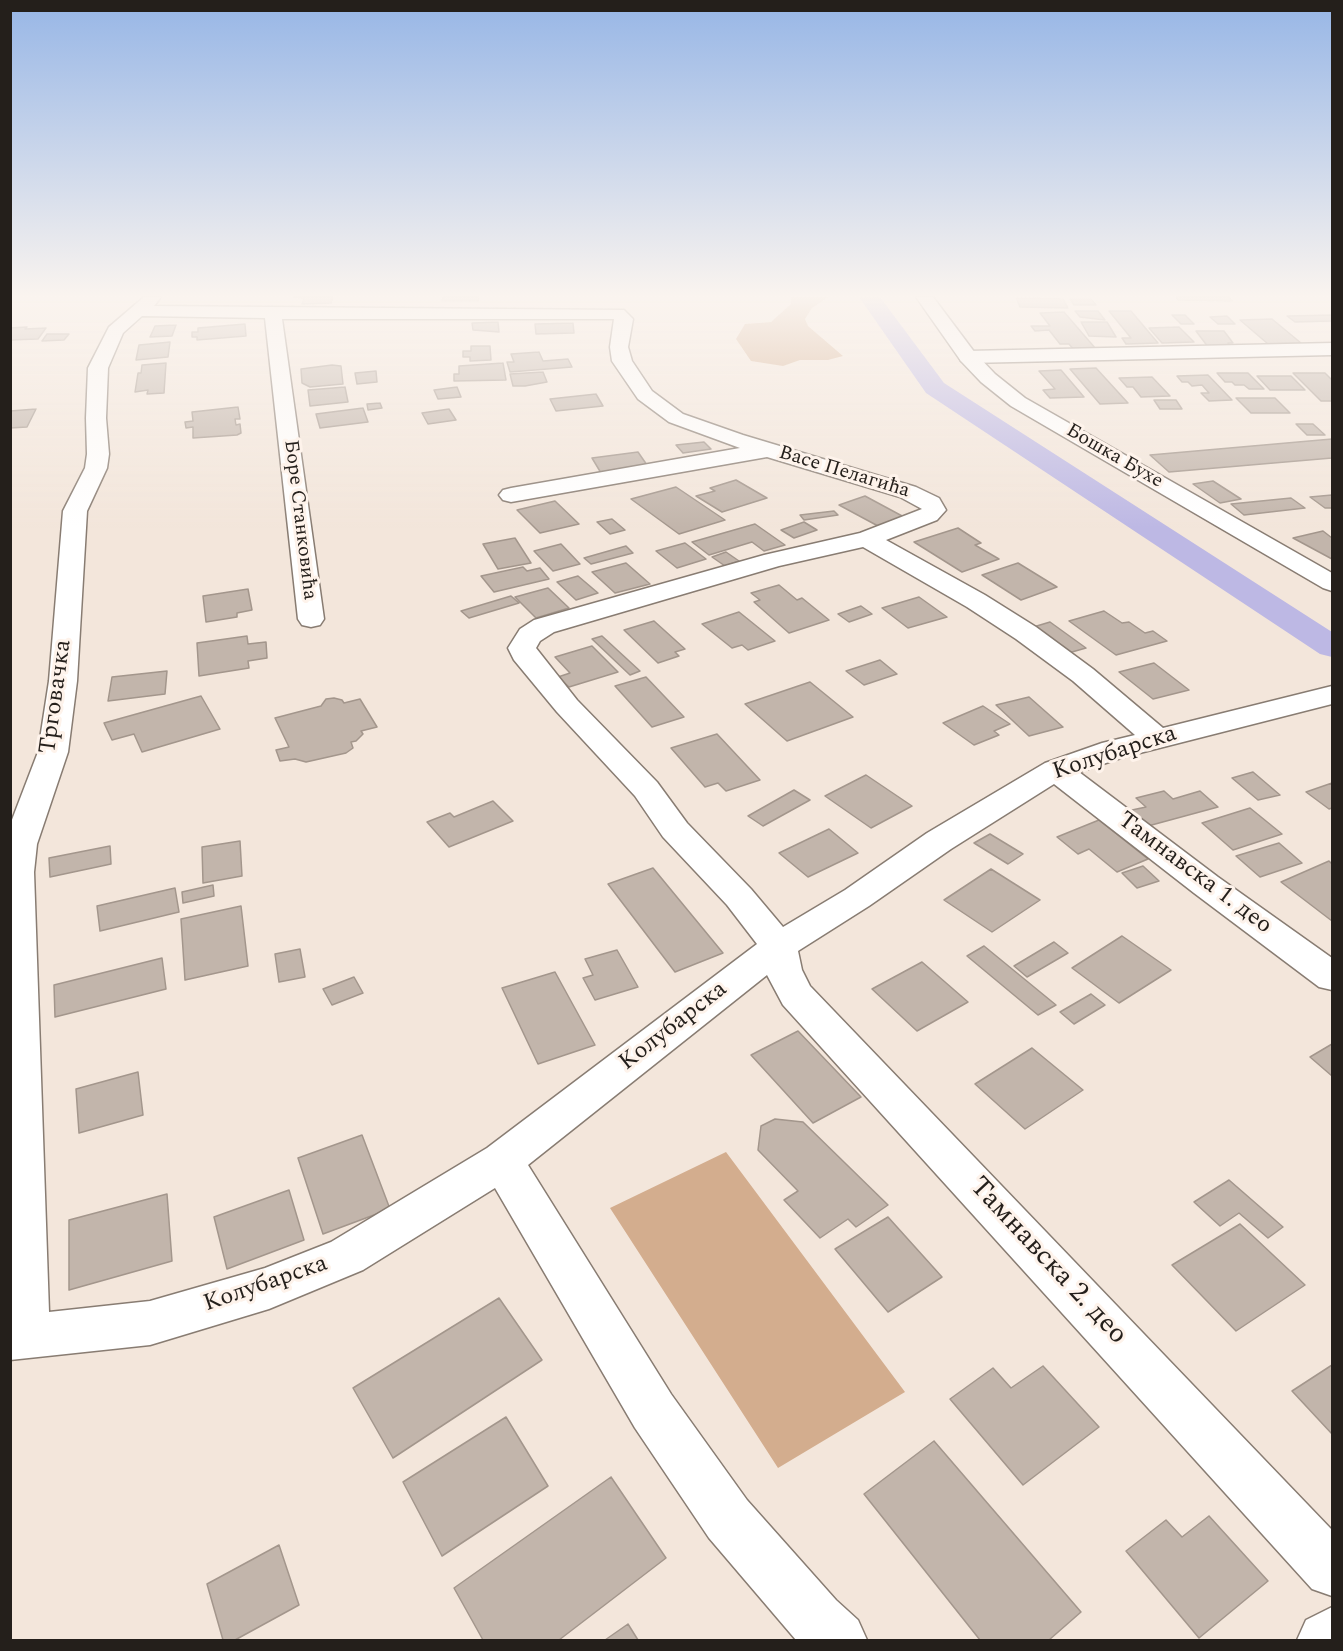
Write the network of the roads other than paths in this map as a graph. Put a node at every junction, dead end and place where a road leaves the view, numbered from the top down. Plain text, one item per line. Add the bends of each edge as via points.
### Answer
1 (98, 374) edge
2 (280, 374) edge
3 (630, 374) edge
4 (984, 374) edge
5 (768, 450) junction
6 (511, 495) dead end
7 (867, 539) junction
8 (1332, 583) edge
9 (311, 619) dead end
10 (1332, 695) edge
11 (1157, 739) junction
12 (1056, 771) junction
13 (779, 946) junction
14 (1332, 977) edge
15 (502, 1161) junction
16 (18, 1337) edge
17 (1332, 1569) edge
18 (1332, 1636) edge
19 (838, 1641) edge
20 (1326, 1641) edge

1 - 16 street, Трговачка via 98,454 96,468 75,511 63,681 53,752 20,844 17,873 21,1178
2 - 9 street, Боре Станковића
3 - 5 street, Васе Пелагића via 645,395 676,418
4 - 8 street, Бошка Бухе via 1018,402
5 - 6 street
5 - 7 street, Васе Пелагића via 908,492 931,503 934,510 929,515
7 - 11 street via 1026,633 1083,675
7 - 13 street, Васе Пелагића via 772,560 544,626 530,635 522,648 567,706 646,789 675,830
10 - 11 street, Колубарска
11 - 12 street, Колубарска
12 - 13 street, Колубарска via 996,805
12 - 14 street, Тамнавска 1. део
13 - 15 street, Колубарска
13 - 17 street, Тамнавска 2. део via 783,970 796,995
15 - 16 street, Колубарска via 347,1256 269,1288 150,1323
15 - 19 street via 653,1411 708,1490 743,1536
18 - 20 street

